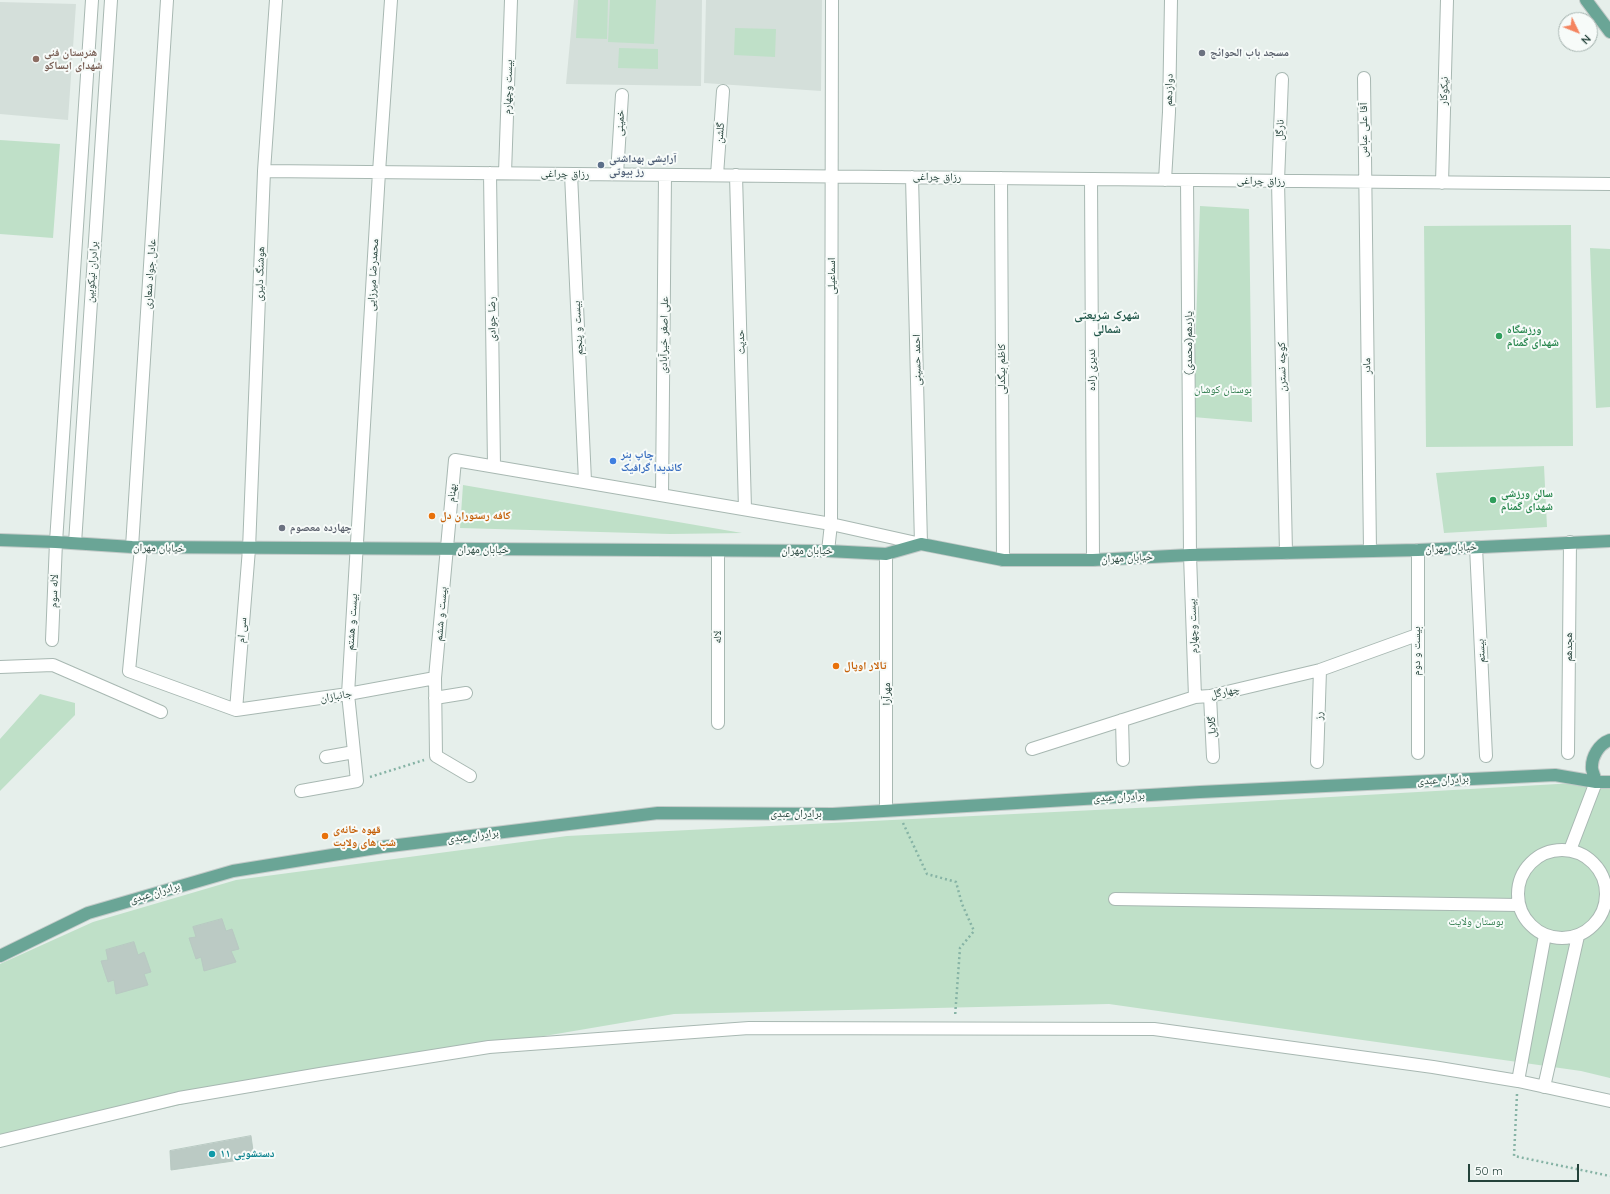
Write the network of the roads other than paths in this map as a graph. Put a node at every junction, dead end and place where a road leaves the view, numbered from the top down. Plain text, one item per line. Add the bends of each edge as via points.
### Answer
1 (92, 0) edge
2 (111, 0) edge
3 (167, 0) edge
4 (276, 0) edge
5 (391, 0) edge
6 (511, 0) edge
7 (832, 0) edge
8 (1171, 0) edge
9 (1447, 0) edge
10 (1586, 0) edge
11 (1610, 32) edge
12 (1364, 78) dead end
13 (1282, 79) dead end
14 (723, 91) dead end
15 (622, 95) dead end
16 (264, 171) junction
17 (379, 172) junction
18 (490, 173) junction
19 (505, 173) junction
20 (571, 174) junction
21 (617, 174) junction
22 (665, 175) junction
23 (717, 175) junction
24 (736, 175) junction
25 (832, 176) junction
26 (912, 177) junction
27 (1001, 178) junction
28 (1091, 179) junction
29 (1165, 180) junction
30 (1188, 180) junction
31 (1278, 181) junction
32 (1365, 182) junction
33 (1442, 183) junction
34 (1610, 184) edge
35 (494, 466) junction
36 (585, 481) junction
37 (662, 495) junction
38 (745, 509) junction
39 (831, 524) junction
40 (0, 540) edge
41 (1610, 541) edge
42 (56, 542) junction
43 (1570, 542) junction
44 (75, 543) junction
45 (921, 544) junction
46 (137, 547) junction
47 (1476, 547) junction
48 (249, 549) junction
49 (357, 550) junction
50 (447, 550) junction
51 (1418, 550) junction
52 (718, 551) junction
53 (828, 551) junction
54 (1370, 551) junction
55 (1286, 553) junction
56 (886, 554) junction
57 (1190, 555) junction
58 (1003, 560) junction
59 (1093, 560) junction
60 (1417, 635) junction
61 (52, 640) dead end
62 (0, 667) edge
63 (1320, 670) junction
64 (435, 678) junction
65 (466, 693) dead end
66 (348, 694) junction
67 (1210, 696) junction
68 (1195, 697) junction
69 (435, 698) junction
70 (236, 710) junction
71 (161, 712) dead end
72 (1122, 720) junction
73 (718, 723) dead end
74 (1610, 740) edge
75 (1032, 749) dead end
76 (354, 752) junction
77 (1418, 753) dead end
78 (1568, 753) dead end
79 (1486, 756) dead end
80 (326, 757) dead end
81 (1213, 757) dead end
82 (1123, 760) dead end
83 (1317, 762) dead end
84 (470, 776) dead end
85 (1596, 782) junction
86 (1610, 782) edge
87 (301, 791) dead end
88 (886, 810) junction
89 (1570, 850) junction
90 (1115, 899) dead end
91 (1519, 905) junction
92 (1545, 935) junction
93 (1578, 936) junction
94 (0, 956) edge
95 (1518, 1082) junction
96 (1544, 1087) junction
97 (1610, 1101) edge
98 (0, 1141) edge

1 - 42 street, برادران نیکوبین
2 - 44 street, برادران نیکوبین
3 - 46 street, عادل جواد شعاری
4 - 16 street, هوشنگ دلیری
5 - 17 street, محمدرضا میرزایی
6 - 19 street, بیست وچهارم
7 - 25 street, اسماعیلی
8 - 29 street, دوازدهم
9 - 33 street, نیکوکار
10 - 11 main road
12 - 32 street, آقا علی عباس
13 - 31 street, نارگل
14 - 23 street, گلشن
15 - 21 street, خمینی
16 - 17 street, رزاق چراغی
16 - 48 street, هوشنگ دلیری
17 - 18 street, رزاق چراغی
17 - 49 street, محمدرضا میرزایی
18 - 19 street, رزاق چراغی
18 - 35 street, رضا جوادی
19 - 20 street, رزاق چراغی
20 - 21 street, رزاق چراغی
20 - 36 street, بیست و پنجم
21 - 22 street, رزاق چراغی
22 - 23 street, رزاق چراغی
22 - 37 street, علی اصغر خیرآبادی
23 - 24 street, رزاق چراغی
24 - 25 street, رزاق چراغی
24 - 38 street, حدیث
25 - 26 street, رزاق چراغی
25 - 39 street, اسماعیلی
26 - 27 street, رزاق چراغی
26 - 45 street, احمد حسینی
27 - 28 street, رزاق چراغی
27 - 58 street, کاظم بیگدلی
28 - 29 street, رزاق چراغی
28 - 59 street, ندیری زاده
29 - 30 street, رزاق چراغی
30 - 31 street, رزاق چراغی
30 - 57 street, یازدهم(محمدی)
31 - 32 street, رزاق چراغی
31 - 55 street, کوچه نسترن
32 - 33 street, رزاق چراغی
32 - 54 street, مادر
33 - 34 street, رزاق چراغی
35 - 36 street
35 - 50 street, بهنام via 456,460
36 - 37 street
37 - 38 street
38 - 39 street
39 - 45 street
39 - 53 street, اسماعیلی
40 - 42 main road, خیابان مهران
41 - 43 main road, خیابان مهران
42 - 44 main road, خیابان مهران
42 - 61 street, لاله سوم
43 - 47 main road, خیابان مهران
43 - 78 street, هجدهم
44 - 46 main road, خیابان مهران
45 - 56 main road, خیابان مهران
45 - 58 main road, خیابان مهران
46 - 48 main road, خیابان مهران
46 - 70 street, عادل جواد شعاری via 129,671
47 - 51 main road, خیابان مهران
47 - 79 street, بیستم
48 - 49 main road, خیابان مهران
48 - 70 street, سی ام
49 - 50 main road, خیابان مهران
49 - 66 street, بیست و هشتم
50 - 52 main road, خیابان مهران
50 - 64 street, بیست و ششم
51 - 54 main road, خیابان مهران
51 - 60 street, بیست و دوم
52 - 53 main road, خیابان مهران
52 - 73 street, لاله
53 - 56 main road, خیابان مهران
54 - 55 main road, خیابان مهران
55 - 57 main road, خیابان مهران
56 - 88 street, مهرآرا
57 - 59 main road, خیابان مهران
57 - 68 street, بیست وچهارم
58 - 59 main road, خیابان مهران
60 - 63 street, چهارگل
60 - 77 street, بیست و دوم
62 - 71 street via 53,665
63 - 67 street, چهارگل
63 - 83 street, رز
64 - 66 street, جانبازان
64 - 69 street, بیست و ششم
65 - 69 street
66 - 70 street, جانبازان
66 - 76 street, بیست و هشتم
67 - 68 street, چهارگل
67 - 81 street, گلایل
68 - 72 street, چهارگل
69 - 84 street, بیست و ششم via 436,756
72 - 75 street, چهارگل
72 - 82 street
74 - 85 main road via 1604,742 1595,754 1592,768
76 - 80 street
76 - 87 street, بیست و هشتم via 356,781
85 - 86 main road, برادران عبدی
85 - 88 main road, برادران عبدی via 1555,775
85 - 89 street
88 - 94 main road, برادران عبدی via 833,814 658,813 382,847 233,871 88,913
89 - 91 street via 1542,854 1530,863 1522,876 1518,890
89 - 93 street via 1584,855 1595,863 1603,876 1606,889 1606,904 1600,917 1591,928
90 - 91 street
91 - 92 street via 1525,919 1535,930
92 - 93 street via 1563,938
92 - 95 street
93 - 96 street
95 - 96 street
95 - 98 street via 1433,1067 1154,1029 749,1028 489,1047 179,1098
96 - 97 street

